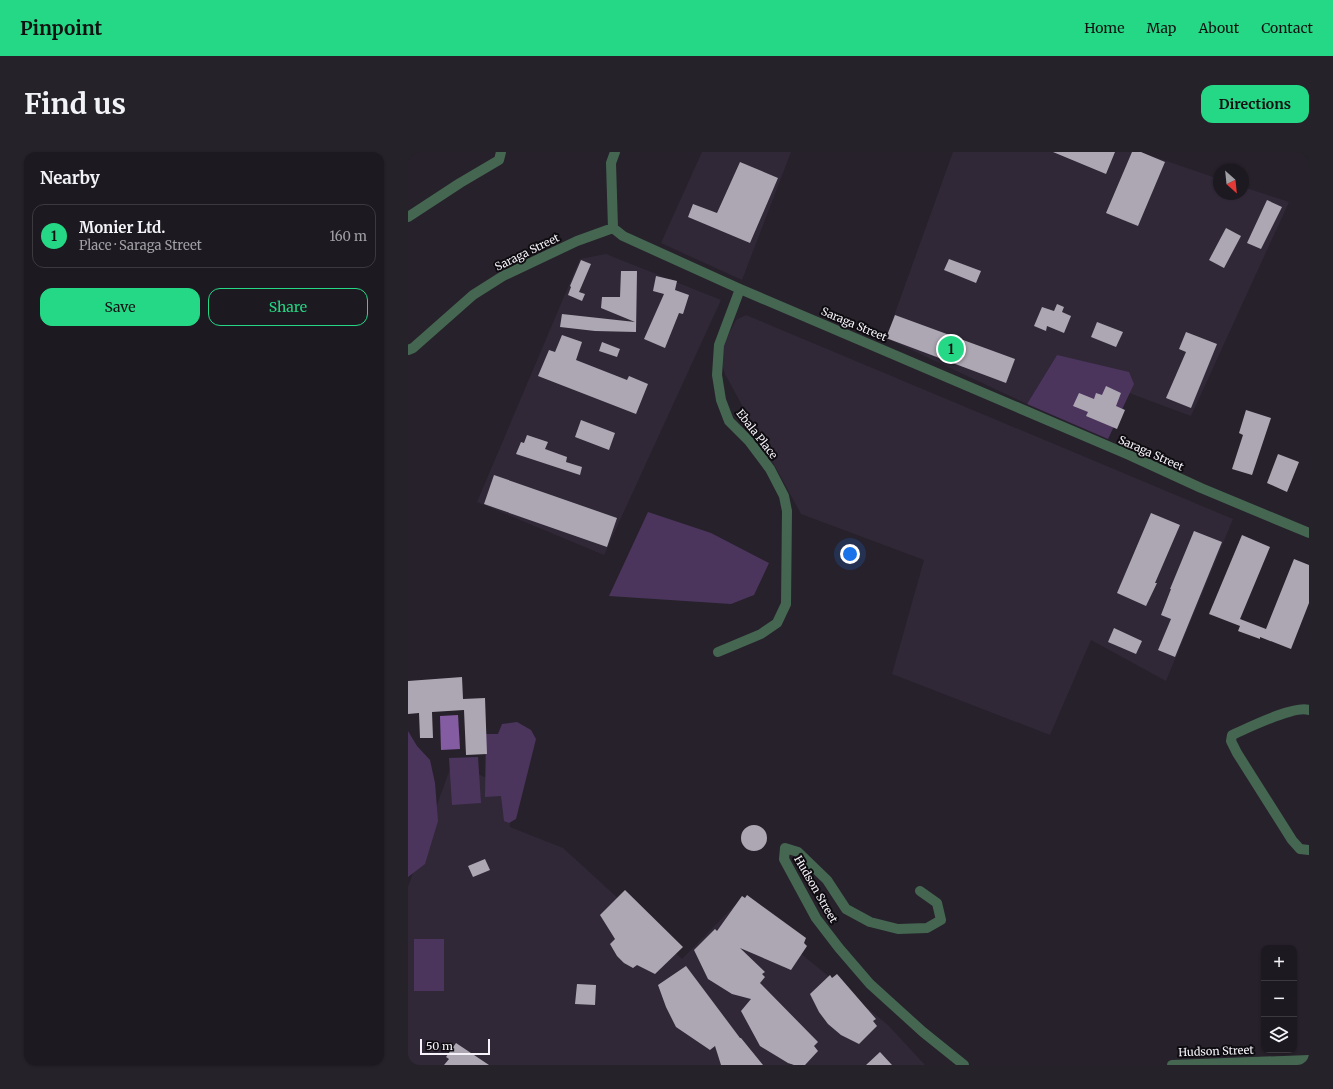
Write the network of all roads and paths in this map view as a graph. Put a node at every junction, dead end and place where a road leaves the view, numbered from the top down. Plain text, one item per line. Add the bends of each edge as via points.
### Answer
1 (501, 152) edge
2 (615, 152) edge
3 (408, 217) edge
4 (613, 228) junction
5 (740, 289) junction
6 (408, 350) edge
7 (1309, 533) edge
8 (718, 652) dead end
9 (1309, 710) edge
10 (1309, 850) edge
11 (920, 891) dead end
12 (1309, 1060) edge
13 (964, 1065) edge
14 (1172, 1065) edge

1 - 3 street via 499,160
2 - 4 street via 611,163
4 - 5 street, Saraga Street via 623,236
4 - 6 street, Saraga Street via 577,241 503,276 473,295
5 - 7 street, Saraga Street
5 - 8 street, Ebala Place via 719,345 716,375 721,400 729,420 770,469 784,496 787,511 786,604 777,623 772,627
9 - 10 street via 1304,708 1292,711 1232,735 1231,741 1236,753 1292,840 1300,849
11 - 13 street, Hudson Street via 937,903 941,920 927,928 898,929 870,922 846,909 826,880 798,852 785,848 784,859 816,918 839,948 870,984
12 - 14 street, Hudson Street

